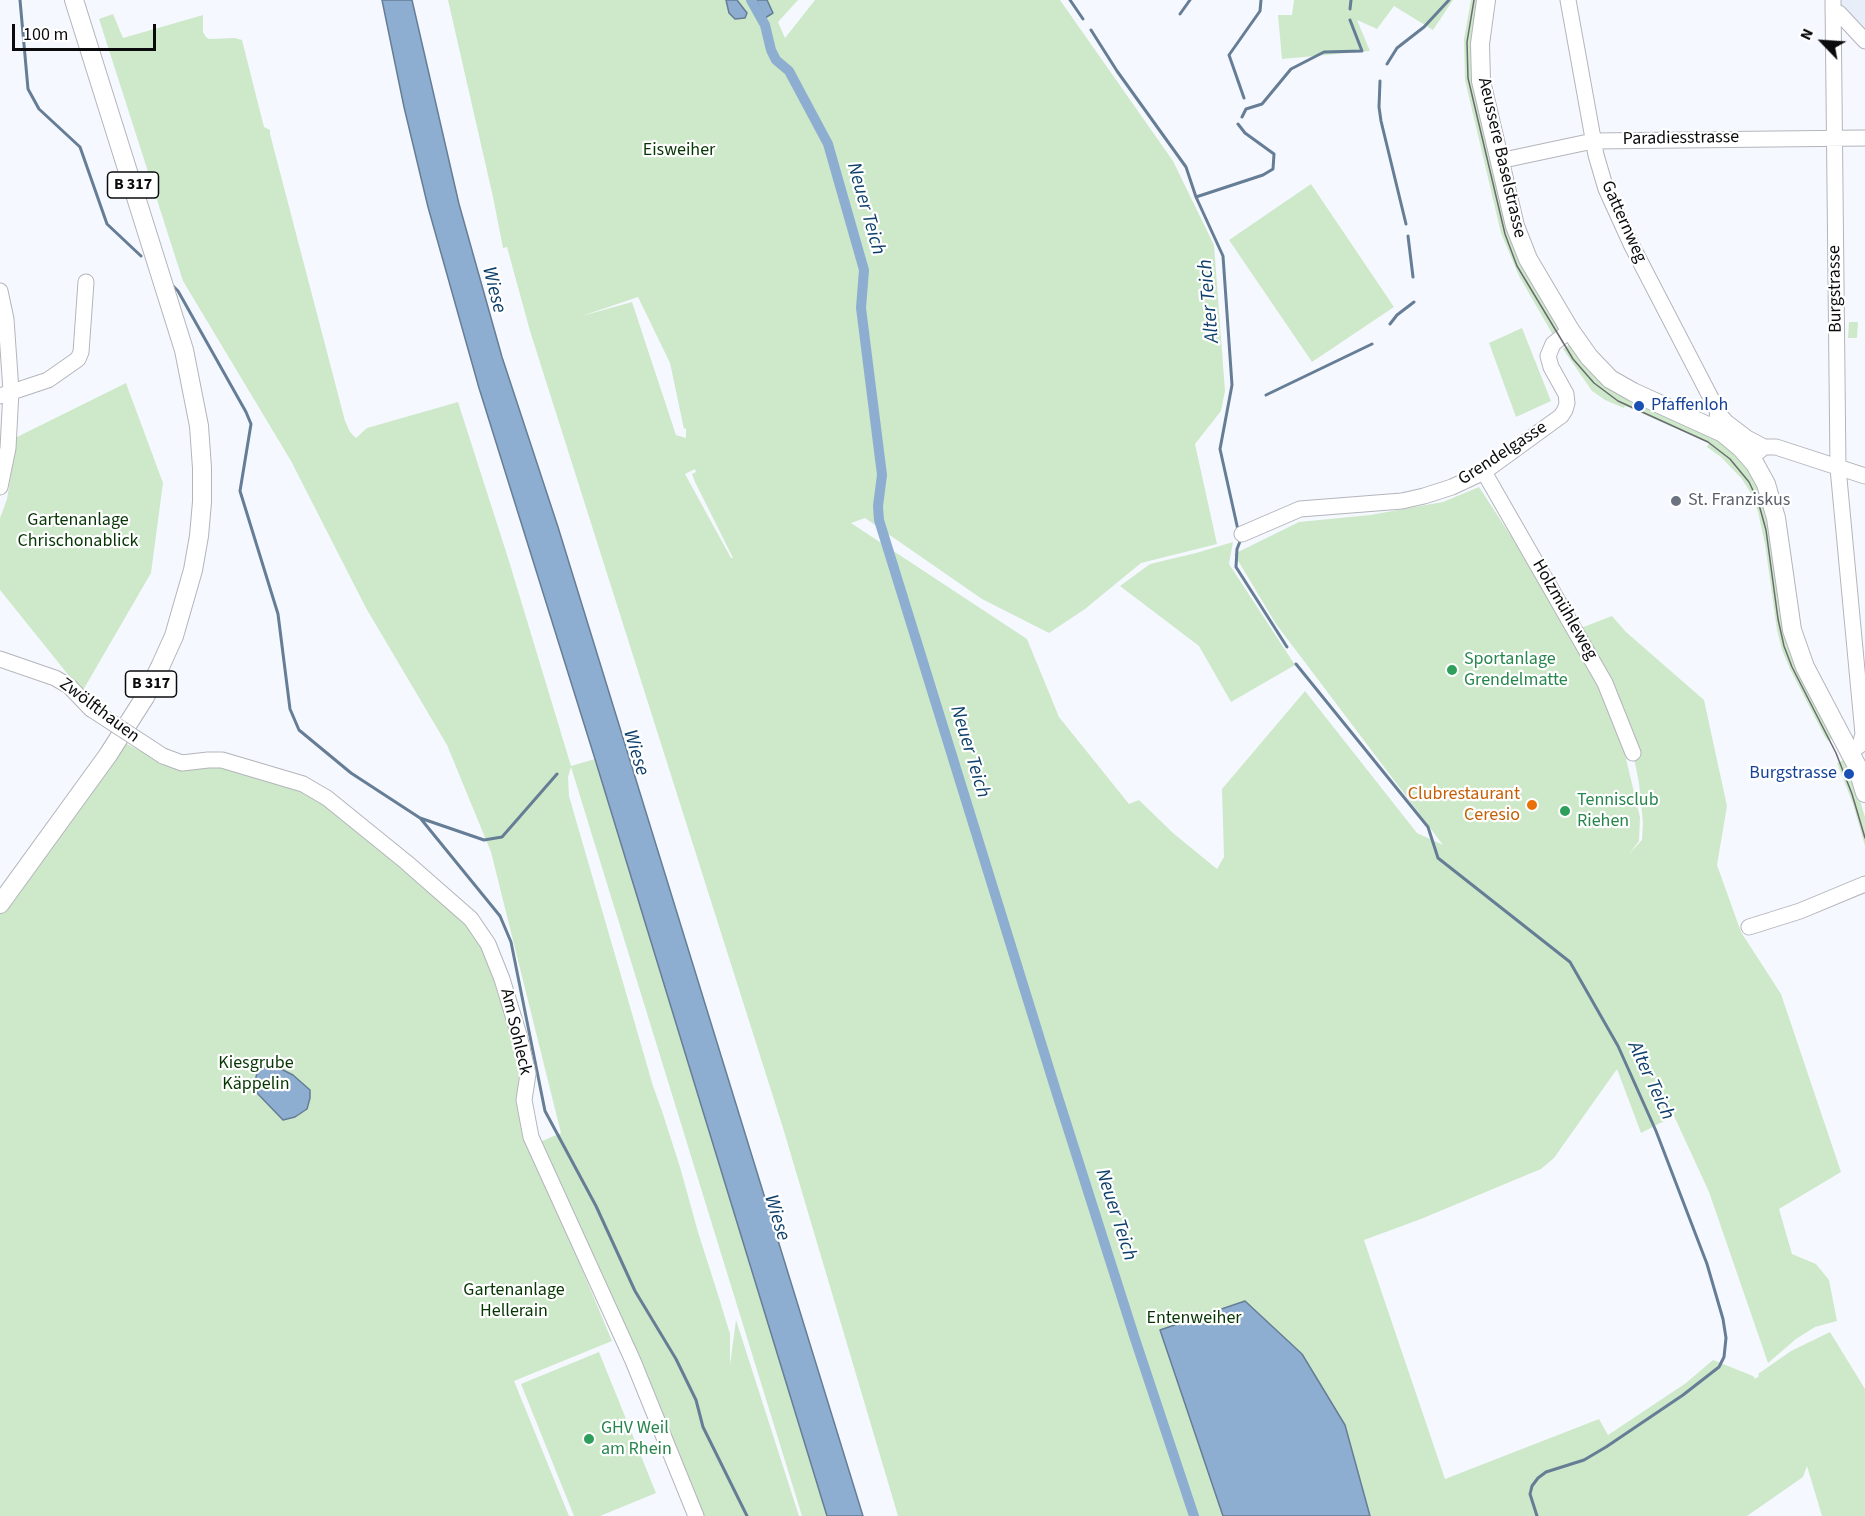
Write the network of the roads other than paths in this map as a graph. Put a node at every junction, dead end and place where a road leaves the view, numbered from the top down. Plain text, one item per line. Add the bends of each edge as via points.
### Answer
1 (74, 0) edge
2 (1486, 0) edge
3 (1568, 0) edge
4 (1833, 5) edge
5 (1865, 41) edge
6 (1865, 138) edge
7 (1834, 139) junction
8 (1593, 141) junction
9 (1499, 161) junction
10 (86, 282) dead end
11 (0, 291) edge
12 (1569, 330) junction
13 (5, 394) edge
14 (1716, 421) junction
15 (1758, 453) junction
16 (1838, 468) junction
17 (1484, 472) junction
18 (1865, 476) edge
19 (0, 487) edge
20 (1242, 534) dead end
21 (0, 658) edge
22 (1851, 752) junction
23 (1633, 753) dead end
24 (163, 756) joint
25 (1865, 793) edge
26 (1865, 884) edge
27 (0, 904) edge
28 (1749, 927) dead end
29 (696, 1516) edge

1 - 27 main road, B 317 via 184,350 198,417 202,479 199,536 194,570 174,636 150,687 127,726
2 - 9 main road, Aeussere Baselstrasse via 1480,44 1481,81
3 - 8 street, Gatternweg
4 - 5 street
4 - 7 street, Burgstrasse
6 - 7 street, Paradiesstrasse
7 - 8 street, Paradiesstrasse
7 - 16 street, Burgstrasse
8 - 9 street, Paradiesstrasse
8 - 14 street, Gatternweg via 1615,209
9 - 12 main road, Aeussere Baselstrasse via 1525,253
10 - 13 street via 78,359 48,380
11 - 13 street via 6,319
12 - 14 main road, Aeussere Baselstrasse via 1610,379 1633,392
12 - 17 street, Grendelgasse via 1553,344 1548,356 1566,394 1565,410
13 - 19 street via 8,448
14 - 15 main road, Aeussere Baselstrasse via 1732,439
15 - 16 street via 1776,447
15 - 22 main road, Aeussere Baselstrasse via 1776,518 1794,638 1805,667
16 - 18 street
16 - 22 street, Burgstrasse via 1863,734 1860,745
17 - 20 street, Grendelgasse via 1452,488 1402,501 1300,509
17 - 23 street, Holzmühleweg via 1605,683
21 - 24 street, Zwölfthauen, bridge via 69,686 91,709
22 - 25 main road, Aeussere Baselstrasse
24 - 29 street, Am Sohleck via 182,763 222,760 303,784 327,798 471,919 488,944 519,1035 528,1074 524,1100 531,1137 622,1333
26 - 28 street

